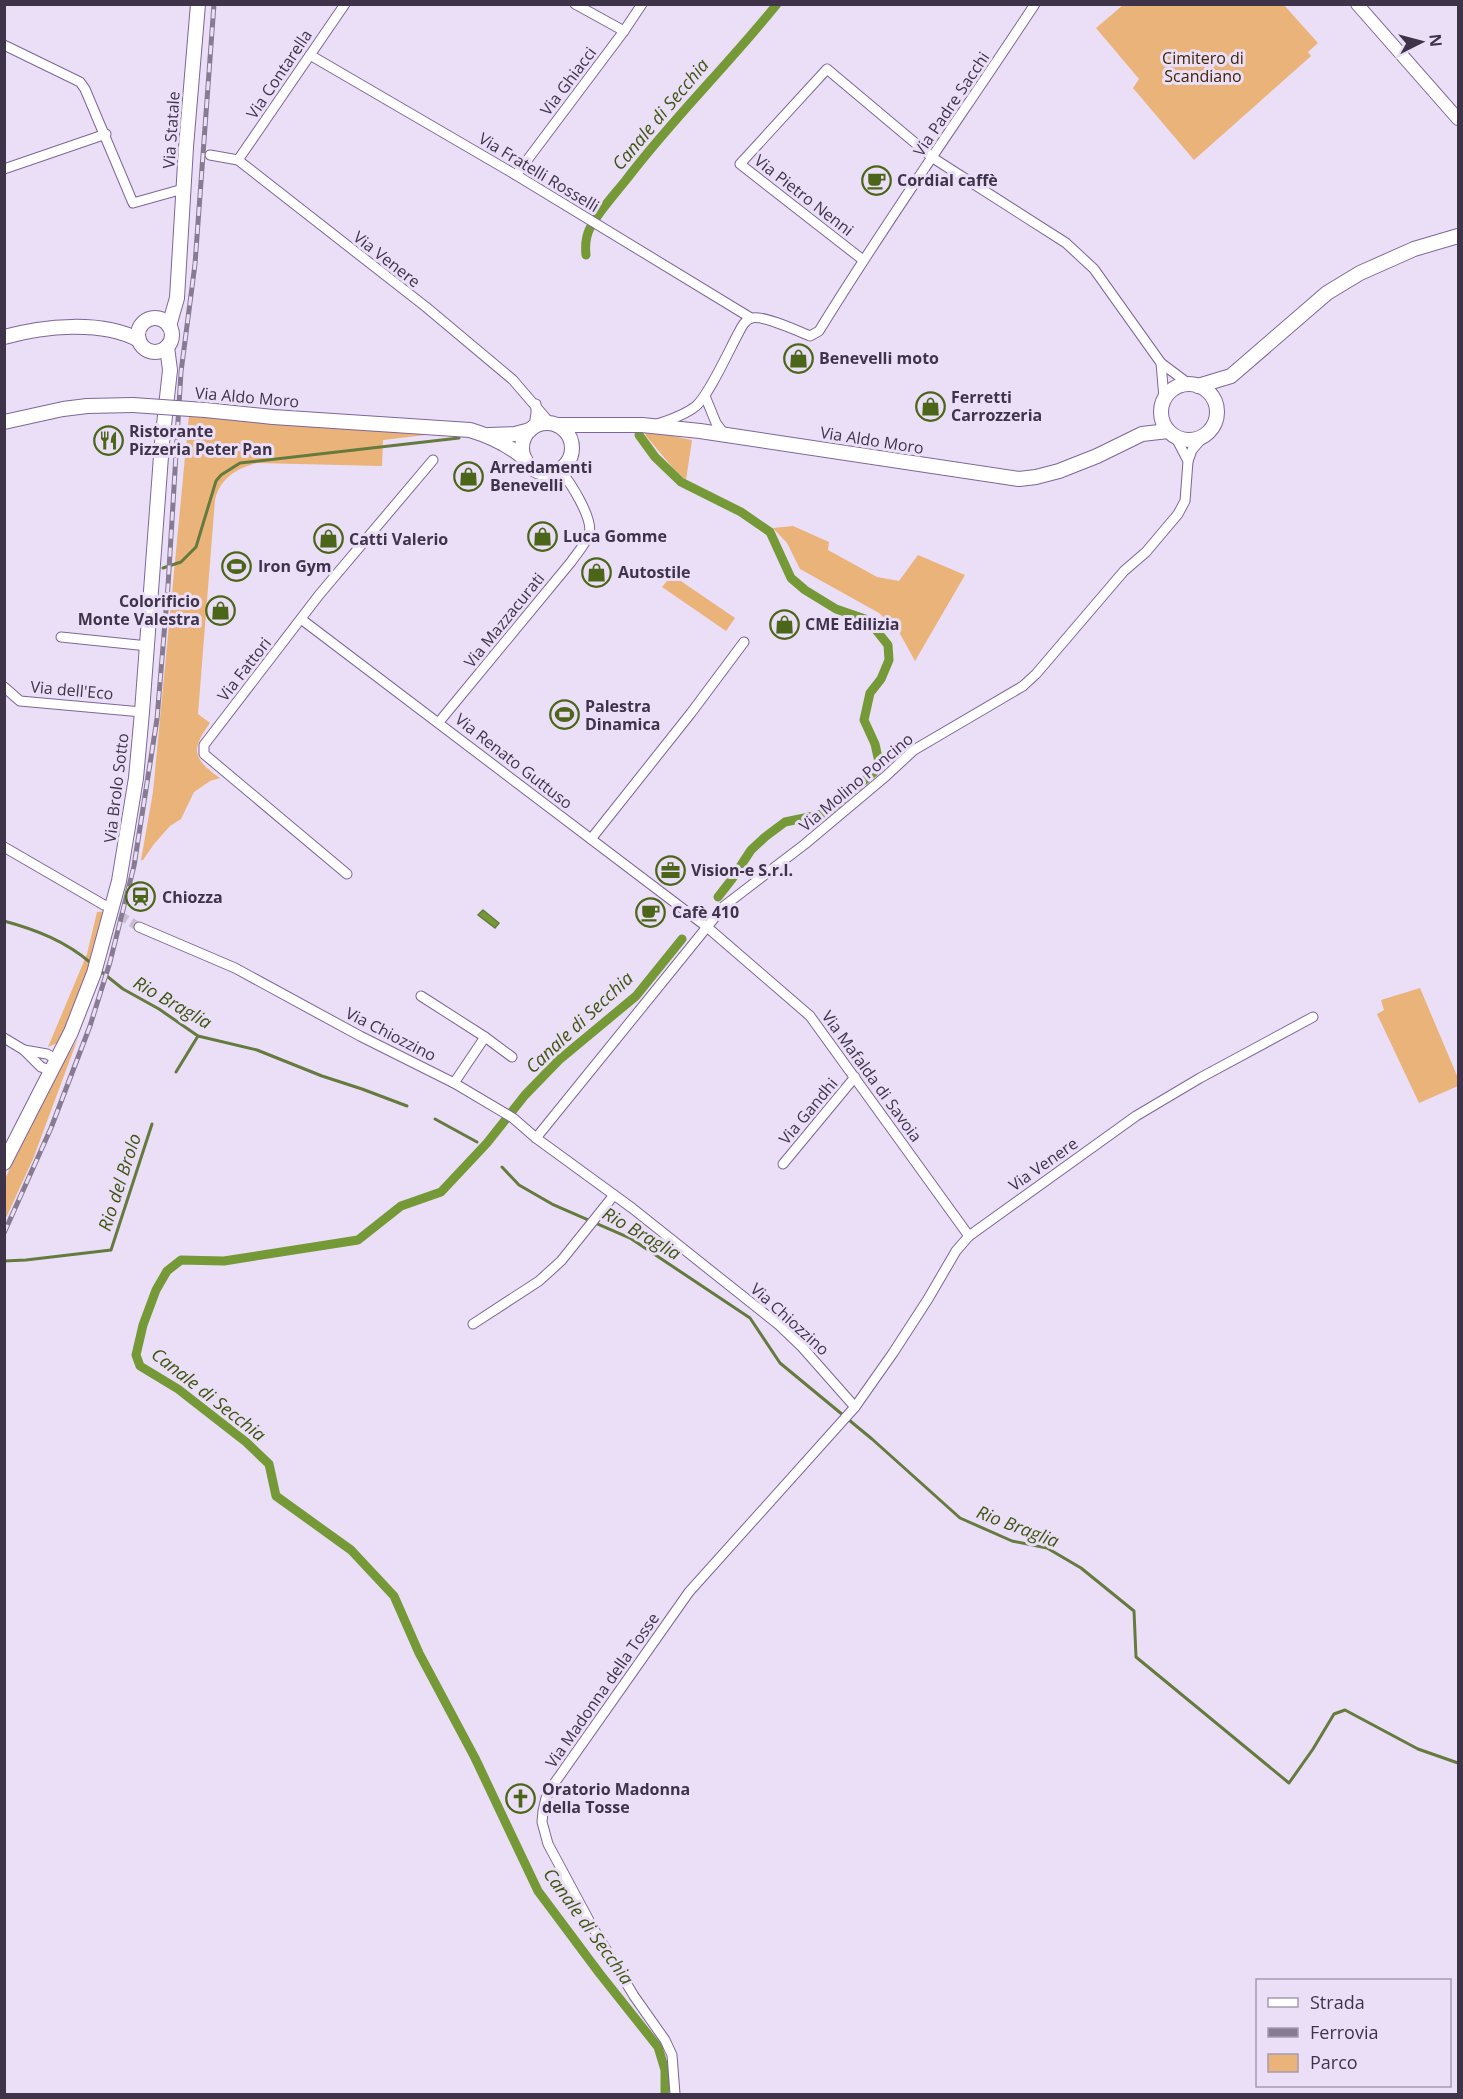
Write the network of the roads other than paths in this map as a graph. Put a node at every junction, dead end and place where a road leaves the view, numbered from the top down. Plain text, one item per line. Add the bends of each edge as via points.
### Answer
1 (198, 4) edge
2 (345, 4) edge
3 (575, 4) edge
4 (642, 4) edge
5 (1035, 4) edge
6 (1357, 4) edge
7 (624, 31) junction
8 (4, 45) edge
9 (310, 55) junction
10 (1458, 119) edge
11 (106, 134) junction
12 (210, 155) dead end
13 (933, 158) junction
14 (238, 160) junction
15 (4, 169) edge
16 (516, 175) junction
17 (183, 189) junction
18 (1458, 236) edge
19 (179, 258) junction
20 (863, 260) junction
21 (156, 318) junction
22 (751, 318) junction
23 (142, 323) junction
24 (169, 326) junction
25 (100, 329) junction
26 (810, 336) joint
27 (4, 337) edge
28 (139, 340) junction
29 (161, 350) junction
30 (1161, 363) junction
31 (1231, 376) junction
32 (1194, 385) junction
33 (705, 396) junction
34 (1163, 402) junction
35 (536, 404) junction
36 (1216, 404) junction
37 (4, 422) edge
38 (553, 424) junction
39 (589, 425) junction
40 (647, 425) junction
41 (532, 428) junction
42 (1142, 434) junction
43 (1172, 434) junction
44 (725, 435) junction
45 (487, 436) junction
46 (1204, 436) junction
47 (572, 441) junction
48 (525, 459) junction
49 (433, 460) dead end
50 (1188, 461) junction
51 (560, 470) junction
52 (301, 619) junction
53 (61, 637) dead end
54 (744, 642) dead end
55 (148, 646) junction
56 (4, 687) edge
57 (142, 712) junction
58 (439, 722) junction
59 (591, 839) junction
60 (4, 847) edge
61 (347, 874) dead end
62 (104, 905) tunnel mouth
63 (139, 927) tunnel mouth
64 (707, 927) junction
65 (421, 996) dead end
66 (1313, 1017) dead end
67 (485, 1037) junction
68 (4, 1038) edge
69 (65, 1042) junction
70 (36, 1056) junction
71 (512, 1057) dead end
72 (53, 1064) junction
73 (855, 1077) junction
74 (454, 1083) junction
75 (42, 1087) junction
76 (537, 1138) junction
77 (4, 1163) edge
78 (783, 1164) dead end
79 (614, 1195) junction
80 (969, 1236) junction
81 (472, 1324) dead end
82 (852, 1409) junction
83 (675, 2094) edge

1 - 17 main road, Via Statale
2 - 9 street, Via Contarella
3 - 7 street
4 - 7 street, Via Ghiacci
5 - 13 street, Via Padre Sacchi
6 - 10 street
7 - 16 street, Via Ghiacci
8 - 11 street via 80,82
9 - 14 street, Via Contarella
9 - 16 street, Via Fratelli Rosselli
11 - 15 street
11 - 17 street via 133,203
12 - 14 street, Via Venere
13 - 20 street, Via Padre Sacchi
13 - 20 street, Via Pietro Nenni via 827,69 740,164
13 - 30 street via 1081,255 1107,285
14 - 35 street, Via Venere via 426,307
16 - 22 street, Via Fratelli Rosselli
17 - 19 main road, Via Statale
18 - 31 main road via 1414,249 1327,293
19 - 21 main road, Via Statale via 171,291
19 - 24 main road, Via Statale via 177,298
20 - 26 street, Via Padre Sacchi via 819,331
21 - 23 main road
21 - 24 main road
22 - 26 street, Via Fratelli Rosselli
22 - 33 street via 744,323
23 - 25 main road
23 - 28 main road
24 - 29 main road, Via Statale via 172,334
25 - 27 main road via 49,328
25 - 28 main road
28 - 29 main road via 147,350
29 - 55 main road, Via Brolo Sotto via 167,393
30 - 32 street
30 - 34 street
31 - 32 main road
31 - 36 main road
32 - 34 main road via 1175,388
32 - 36 main road via 1211,395
33 - 40 street via 684,413
33 - 44 street
34 - 42 main road, Via Aldo Moro
34 - 43 main road via 1161,417
35 - 38 street, Via Venere
35 - 41 street
36 - 46 main road via 1214,425
37 - 45 main road, Via Aldo Moro, bridge via 75,408 133,405 448,427
38 - 39 main road, Via Aldo Moro
38 - 41 main road
38 - 47 main road via 568,433
39 - 40 main road, Via Aldo Moro
39 - 47 main road
40 - 44 main road, Via Aldo Moro
41 - 45 main road, Via Aldo Moro
41 - 48 main road via 523,442
42 - 43 main road, Via Aldo Moro
42 - 44 main road, Via Aldo Moro via 1059,471 1019,479
43 - 46 main road via 1190,440
43 - 50 street
45 - 48 main road, Via Aldo Moro via 513,448
46 - 50 street, Via Molino Poncino
47 - 51 main road via 571,457
48 - 51 main road via 536,471
49 - 52 street, Via Fattori
50 - 64 street, Via Molino Poncino via 1185,501 1178,514 1036,674 1023,686 914,750 805,844 724,906
51 - 58 street, Via Mazzacurati via 590,522 590,533 571,562
52 - 58 street, Via Renato Guttuso
52 - 61 street, Via Fattori via 202,749 233,780
53 - 55 street
54 - 59 street
55 - 57 main road, Via Brolo Sotto
56 - 57 street, Via dell'Eco via 20,701
57 - 69 main road, Via Brolo Sotto via 136,778 113,911 97,967
58 - 59 street, Via Renato Guttuso
59 - 64 street, Via Renato Guttuso
60 - 62 street
63 - 74 street, Via Chiozzino via 235,968
64 - 73 street, Via Mafalda di Savoia via 810,1016
64 - 76 street, Via Molino Poncino
65 - 67 street
66 - 80 street, Via Venere via 1136,1116
67 - 71 street
67 - 74 street
68 - 70 street
69 - 70 street
69 - 72 main road, Via Brolo Sotto
70 - 72 street
70 - 75 street
72 - 75 main road, Via Brolo Sotto
73 - 78 street, Via Gandhi
73 - 80 street, Via Mafalda di Savoia
74 - 76 street, Via Chiozzino via 509,1115
75 - 77 main road, Via Brolo Sotto
76 - 79 street, Via Chiozzino
79 - 81 street via 561,1261 538,1281
79 - 82 street, Via Chiozzino via 779,1325 808,1353
80 - 82 street, Via Venere via 894,1353
82 - 83 street, Via Madonna della Tosse via 689,1592 546,1798 542,1822 548,1844 633,1996 672,2055

